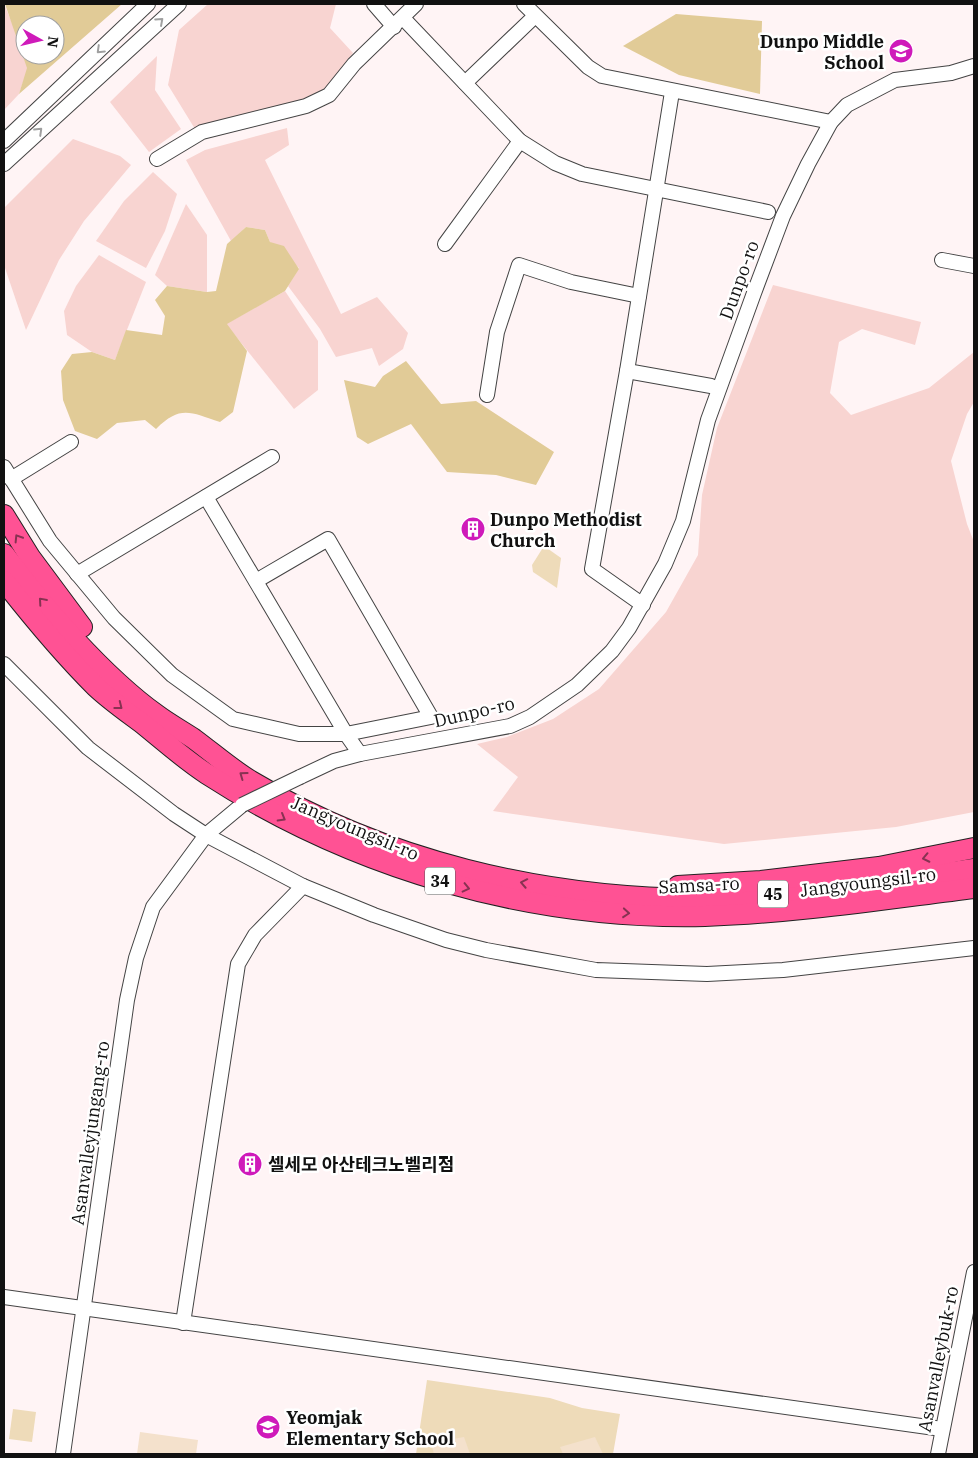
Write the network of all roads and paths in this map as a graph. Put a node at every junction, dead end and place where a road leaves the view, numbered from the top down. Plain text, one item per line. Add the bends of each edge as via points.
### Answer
1 (148, 4) edge
2 (179, 4) edge
3 (374, 4) edge
4 (416, 4) edge
5 (524, 4) edge
6 (535, 16) junction
7 (399, 22) junction
8 (974, 66) edge
9 (465, 83) junction
10 (672, 92) junction
11 (831, 122) junction
12 (4, 141) edge
13 (520, 142) junction
14 (157, 159) dead end
15 (4, 164) edge
16 (656, 189) junction
17 (768, 212) dead end
18 (444, 244) dead end
19 (942, 260) dead end
20 (974, 266) edge
21 (639, 296) junction
22 (627, 372) junction
23 (711, 386) dead end
24 (487, 395) dead end
25 (71, 442) dead end
26 (272, 457) dead end
27 (8, 473) edge
28 (206, 496) junction
29 (4, 515) edge
30 (4, 554) edge
31 (77, 574) junction
32 (4, 581) edge
33 (256, 581) junction
34 (4, 598) edge
35 (643, 605) junction
36 (4, 664) edge
37 (97, 687) junction
38 (156, 714) junction
39 (346, 734) junction
40 (360, 754) junction
41 (242, 805) joint
42 (206, 835) junction
43 (974, 848) edge
44 (974, 869) edge
45 (303, 886) junction
46 (974, 888) edge
47 (571, 892) junction
48 (974, 948) edge
49 (974, 1272) edge
50 (4, 1297) edge
51 (84, 1310) junction
52 (183, 1323) junction
53 (942, 1429) junction
54 (63, 1454) edge
55 (938, 1454) edge

1 -> 12 street
15 -> 2 street
3 - 7 street
4 - 7 street
5 - 6 street
6 - 9 street
6 - 10 street via 588,67 602,76
7 - 9 street
7 - 14 street via 354,64 329,96 306,106 202,132
8 - 11 street, Dunpo-ro via 951,73 895,80 847,105
9 - 13 street
10 - 11 street
10 - 16 street
11 - 35 street, Dunpo-ro via 783,216 708,420 684,521
13 - 16 street via 555,163 582,174
13 - 18 street
16 - 17 street
16 - 21 street
19 - 20 street
21 - 22 street
21 - 24 street via 571,282 519,265 497,332
22 - 23 street
22 - 35 street via 592,569
25 - 27 street
26 - 28 street
27 - 31 street via 50,541
28 - 31 street
28 - 33 street
38 -> 29 highway via 69,612
38 -> 30 highway, Jangyoungsil-ro / 34 via 106,672
31 - 39 street via 114,618 172,675 233,719 299,734
32 - 37 highway, Jangyoungsil-ro / 34 via 38,624
33 - 39 street
33 - 39 street via 328,539 432,717
34 - 37 highway via 41,641
35 - 40 street, Dunpo-ro via 629,628 577,686 530,717 510,726 474,734
36 - 42 street via 88,748
37 -> 46 highway, Jangyoungsil-ro / 34 via 207,774 286,820 364,856 452,884 511,898 571,908 704,916 772,912
47 -> 38 highway, Jangyoungsil-ro / 34 via 470,872 389,847 250,780
39 - 40 street
40 - 41 street, Dunpo-ro, bridge via 334,761
41 - 42 street, Asanvalleyjungang-ro
42 - 45 street
42 - 51 street, Asanvalleyjungang-ro via 152,907 136,958 127,1000
43 -> 47 highway, Samsa-ro / 34 via 879,867 761,881
44 - 47 highway, Jangyoungsil-ro / 45 via 767,895 698,899
45 - 48 street via 446,940 596,970 707,974
45 - 52 street via 255,935 238,964
49 - 53 street, Asanvalleybuk-ro
50 - 51 street
51 - 52 street
51 - 54 street, Asanvalleyjungang-ro
52 - 53 street
53 - 55 street, Asanvalleybuk-ro

